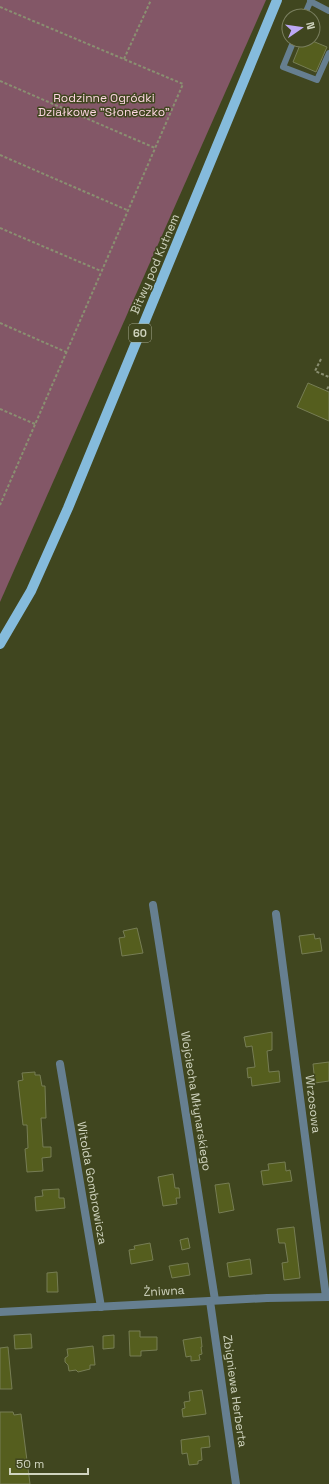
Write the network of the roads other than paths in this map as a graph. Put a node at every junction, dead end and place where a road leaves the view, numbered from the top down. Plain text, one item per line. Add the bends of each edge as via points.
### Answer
1 (277, 0) edge
2 (311, 1) edge
3 (329, 11) edge
4 (290, 48) edge
5 (329, 53) edge
6 (0, 644) edge
7 (153, 905) dead end
8 (276, 914) dead end
9 (60, 1064) dead end
10 (327, 1297) edge
11 (213, 1300) junction
12 (101, 1307) junction
13 (0, 1312) edge
14 (236, 1484) edge

1 - 6 main road, Bitwy pod Kutnem / 60 via 68,508 31,590
2 - 3 lane
4 - 5 lane via 282,67 317,80
7 - 11 street, Wojciecha Młynarskiego
8 - 10 street, Wrzosowa
9 - 12 street, Witolda Gombrowicza
10 - 11 street, Żniwna
11 - 12 street, Żniwna
11 - 14 street, Zbigniewa Herberta
12 - 13 street, Żniwna

